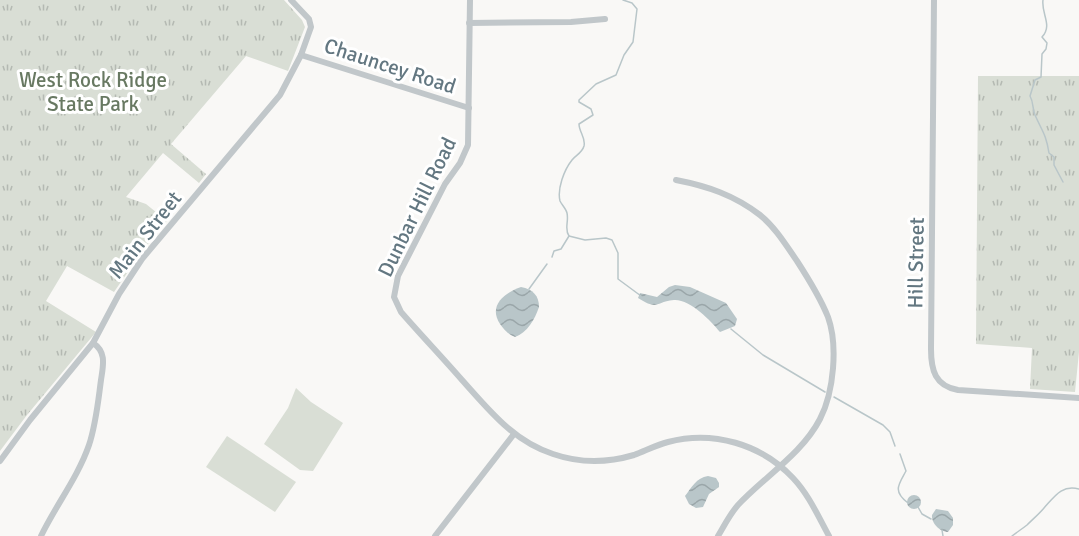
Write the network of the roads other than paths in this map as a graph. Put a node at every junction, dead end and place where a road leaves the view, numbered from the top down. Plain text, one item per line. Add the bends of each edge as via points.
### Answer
1 (291, 0) edge
2 (470, 0) edge
3 (934, 0) edge
4 (605, 19) dead end
5 (469, 23) junction
6 (302, 55) junction
7 (469, 108) junction
8 (676, 180) dead end
9 (93, 343) junction
10 (1079, 398) edge
11 (514, 434) junction
12 (0, 462) edge
13 (779, 466) junction
14 (41, 536) edge
15 (435, 536) edge
16 (718, 536) edge
17 (829, 536) edge

1 - 6 street, Main Street via 309,19 311,27
2 - 5 street, Dunbar Hill Road
3 - 10 street, Hill Street via 933,373 940,383 952,389
4 - 5 street
5 - 7 street, Dunbar Hill Road
6 - 7 street, Chauncey Road
6 - 9 street, Main Street via 275,102 142,259
7 - 11 street, Dunbar Hill Road via 465,152 402,266 394,297 401,312
8 - 13 street via 706,186 760,215 781,237 828,318 834,355 830,390 820,419 804,442
9 - 12 street, Main Street
9 - 14 street via 103,356 91,438
11 - 13 street, Dunbar Hill Road via 552,454 595,461 623,458 677,440 714,438 748,447
11 - 15 street
13 - 16 street via 737,507
13 - 17 street, Dunbar Hill Road via 800,486

